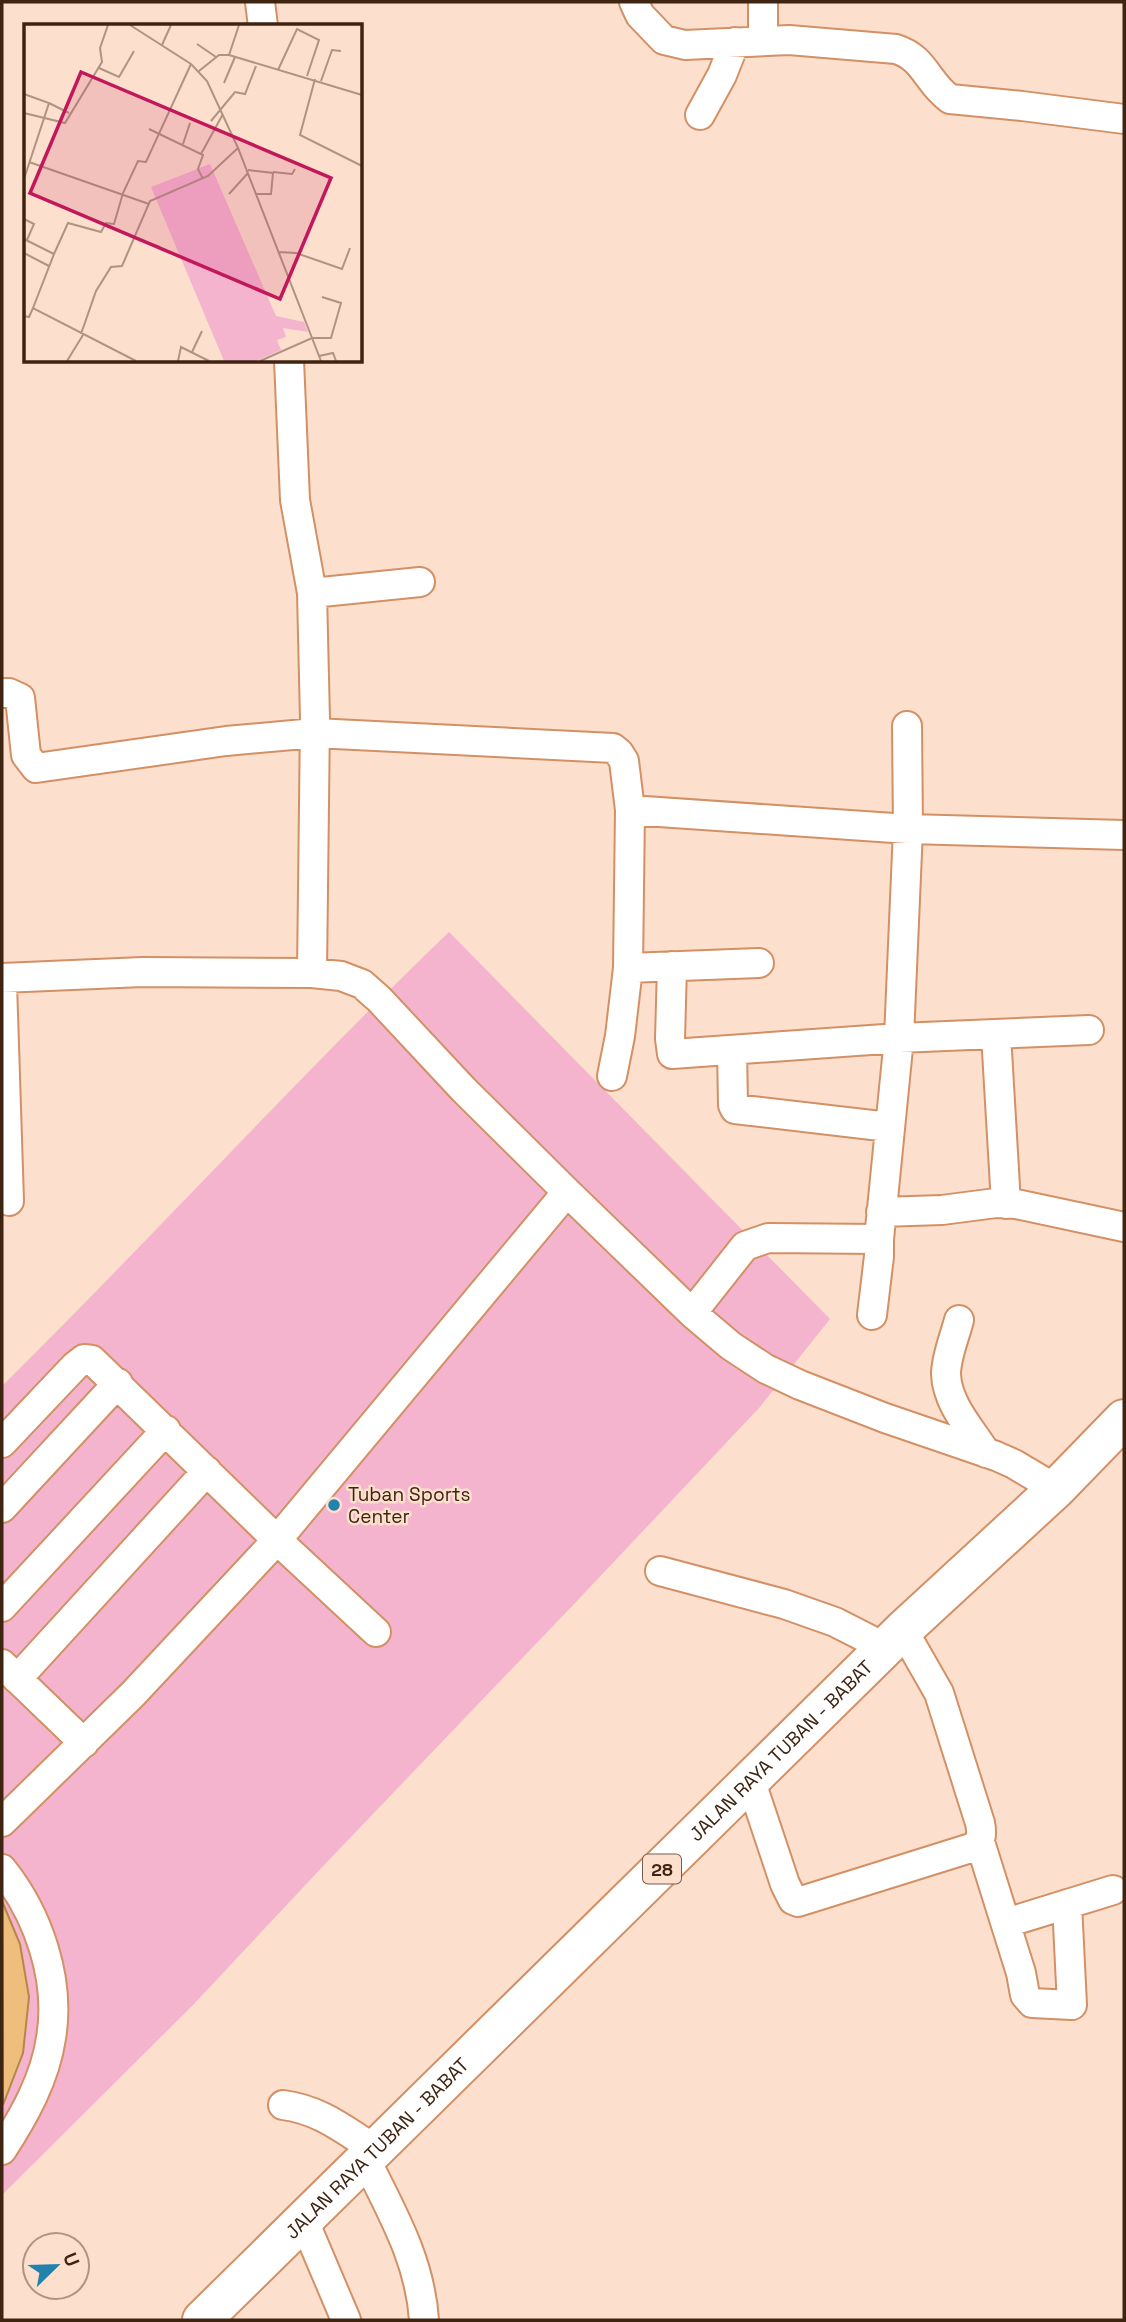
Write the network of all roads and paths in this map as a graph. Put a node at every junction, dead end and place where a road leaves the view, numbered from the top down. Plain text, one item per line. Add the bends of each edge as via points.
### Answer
1 (260, 2) edge
2 (634, 2) edge
3 (763, 2) edge
4 (262, 24) edge
5 (763, 41) junction
6 (735, 42) junction
7 (700, 115) dead end
8 (1124, 119) edge
9 (289, 362) edge
10 (420, 582) dead end
11 (312, 593) junction
12 (2, 693) edge
13 (907, 726) dead end
14 (315, 733) junction
15 (629, 810) junction
16 (908, 829) junction
17 (1124, 835) edge
18 (759, 963) dead end
19 (672, 966) junction
20 (628, 968) junction
21 (312, 973) junction
22 (2, 978) edge
23 (2, 984) edge
24 (1089, 1030) dead end
25 (996, 1034) junction
26 (899, 1038) junction
27 (732, 1050) junction
28 (612, 1076) dead end
29 (889, 1127) junction
30 (567, 1192) junction
31 (9, 1201) dead end
32 (1006, 1204) junction
33 (880, 1226) junction
34 (1124, 1227) edge
35 (692, 1313) junction
36 (872, 1315) dead end
37 (960, 1320) dead end
38 (118, 1383) junction
39 (1124, 1419) edge
40 (166, 1430) junction
41 (2, 1443) edge
42 (986, 1453) junction
43 (207, 1471) junction
44 (1056, 1489) junction
45 (2, 1508) edge
46 (277, 1540) junction
47 (660, 1571) dead end
48 (2, 1607) edge
49 (376, 1632) dead end
50 (895, 1639) junction
51 (10, 1671) edge
52 (85, 1743) junction
53 (751, 1782) junction
54 (2, 1822) edge
55 (980, 1842) junction
56 (2, 1868) edge
57 (1113, 1890) dead end
58 (1067, 1905) junction
59 (1006, 1923) junction
60 (283, 2105) dead end
61 (2, 2150) edge
62 (371, 2155) junction
63 (304, 2221) junction
64 (202, 2320) edge
65 (346, 2320) edge
66 (424, 2320) edge

1 - 4 street
2 - 6 street via 664,40 685,45
3 - 5 street
5 - 6 street
5 - 8 street via 896,49 915,58 950,99
6 - 7 street
9 - 11 street via 295,500
10 - 11 street
11 - 14 street
12 - 14 street via 20,698 26,755 36,768
13 - 16 street
14 - 15 street via 613,748 624,761
14 - 21 street
15 - 16 street
15 - 20 street
16 - 17 street
16 - 26 street
18 - 19 street
19 - 20 street
19 - 27 street via 672,1054
20 - 28 street
21 - 22 street via 143,972
21 - 30 street via 362,984
23 - 31 street
24 - 25 street
25 - 26 street
25 - 32 street
26 - 27 street
26 - 29 street
27 - 29 street via 735,1109
29 - 33 street
30 - 35 street
30 - 46 street
32 - 33 street via 942,1210
32 - 34 street
33 - 35 street via 751,1242
33 - 36 street
35 - 42 street via 766,1369
37 - 42 street via 946,1373 948,1387
38 - 40 street
38 - 41 street via 92,1360 84,1359
38 - 45 street
39 - 44 highway, JALAN RAYA TUBAN - BABAT / 28
40 - 43 street
40 - 48 street
42 - 44 street
43 - 46 street
43 - 51 street
44 - 50 highway, JALAN RAYA TUBAN - BABAT / 28
46 - 49 street
46 - 52 street
47 - 50 street
50 - 53 highway, JALAN RAYA TUBAN - BABAT / 28
50 - 55 street via 939,1693 980,1823
51 - 52 street
52 - 54 street
53 - 55 street via 785,1884 798,1902
53 - 62 highway, JALAN RAYA TUBAN - BABAT / 28
55 - 59 street
56 - 61 street via 34,1922 50,1979 53,2018 40,2078
57 - 58 street
58 - 59 street
58 - 59 street via 1072,2005 1028,2000
60 - 62 street via 318,2113
62 - 63 highway, JALAN RAYA TUBAN - BABAT / 28
62 - 66 street via 417,2270
63 - 64 highway, JALAN RAYA TUBAN - BABAT / 28
63 - 65 street

